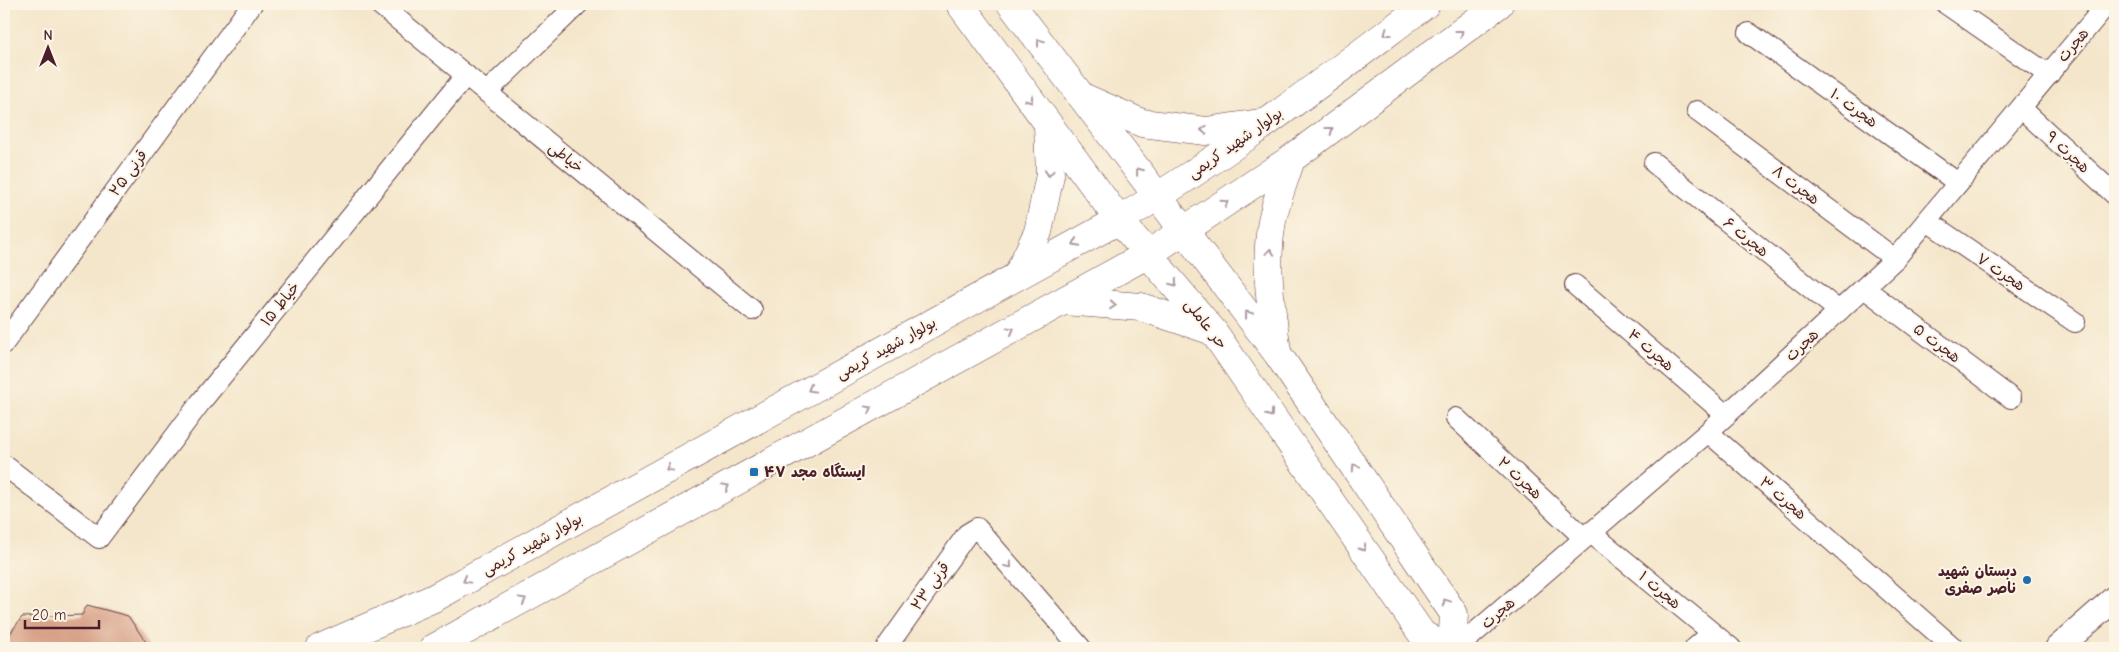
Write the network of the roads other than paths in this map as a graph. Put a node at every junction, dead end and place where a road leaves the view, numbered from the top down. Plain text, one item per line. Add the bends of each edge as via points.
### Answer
1 (252, 4) edge
2 (379, 4) edge
3 (578, 4) edge
4 (960, 4) edge
5 (1011, 4) edge
6 (1426, 4) edge
7 (1499, 4) edge
8 (1946, 4) edge
9 (2107, 4) edge
10 (1749, 33) dead end
11 (2049, 74) junction
12 (466, 75) junction
13 (487, 92) junction
14 (1083, 98) junction
15 (2021, 108) junction
16 (1697, 111) dead end
17 (1269, 121) junction
18 (1048, 125) junction
19 (1291, 159) junction
20 (1654, 163) dead end
21 (1958, 183) junction
22 (2115, 195) edge
23 (1159, 197) junction
24 (1119, 220) junction
25 (1927, 221) junction
26 (1184, 230) junction
27 (1150, 254) junction
28 (1895, 259) junction
29 (1018, 274) junction
30 (1575, 285) dead end
31 (1864, 288) junction
32 (1064, 301) junction
33 (752, 310) dead end
34 (1839, 311) junction
35 (2075, 322) dead end
36 (1213, 331) junction
37 (4, 343) edge
38 (1278, 353) junction
39 (2011, 398) dead end
40 (1726, 415) junction
41 (1456, 418) dead end
42 (1708, 432) junction
43 (4, 465) edge
44 (1587, 535) junction
45 (2115, 598) edge
46 (1712, 633) junction
47 (320, 648) edge
48 (434, 648) edge
49 (886, 648) edge
50 (1081, 648) edge
51 (1445, 648) edge
52 (1452, 648) edge
53 (1457, 648) edge
54 (1695, 648) edge
55 (1731, 648) edge
56 (1954, 648) edge
57 (2058, 648) edge

1 - 37 street, قرنی ۲۵
2 - 12 street, خیاطی
3 - 13 street
4 -> 18 main road, حر عاملی
14 -> 5 main road
6 -> 17 main road, بولوار شهید کریمی
19 -> 7 main road
8 - 11 street
9 - 11 street, هجرت
10 - 21 street, هجرت ۱۰
11 - 15 street, هجرت
12 - 13 street, خیاطی
12 - 43 street, خیاط ۱۵ via 200,403 99,538
13 - 33 street, خیاطی
17 -> 14 main road via 1206,131 1142,123
23 -> 14 main road
15 - 21 street, هجرت
15 - 22 street, هجرت ۹
16 - 28 street, هجرت ۸
17 - 23 main road, بولوار شهید کریمی
18 - 24 main road, حر عاملی
18 -> 29 main road via 1050,175 1038,232
26 -> 19 main road
38 -> 19 main road via 1268,288 1272,222
20 - 34 street, هجرت ۶
21 - 25 street, هجرت
23 - 24 main road, بولوار شهید کریمی
23 - 26 main road
24 - 27 main road, حر عاملی
24 -> 29 main road, بولوار شهید کریمی
25 - 28 street, هجرت
25 - 35 street, هجرت ۷
26 - 27 main road
38 -> 26 main road
27 - 32 main road
27 -> 36 main road, حر عاملی
28 - 31 street, هجرت
29 -> 47 main road, بولوار شهید کریمی via 434,598
30 - 40 street, هجرت ۴
31 - 34 street, هجرت
31 - 39 street, هجرت ۵
32 -> 36 main road via 1141,307
48 -> 32 main road
34 - 40 street, هجرت
36 -> 51 main road, حر عاملی via 1422,634
52 -> 38 main road via 1454,614
40 - 42 street, هجرت
41 - 44 street, هجرت ۲
42 - 44 street, هجرت
42 - 56 street, هجرت ۳
44 - 46 street, هجرت ۱
44 - 53 street, هجرت
45 - 57 street
46 - 54 street
46 - 55 street, هجرت ۱
49 -> 50 street, قرنی ۲۳ via 967,534 978,528

